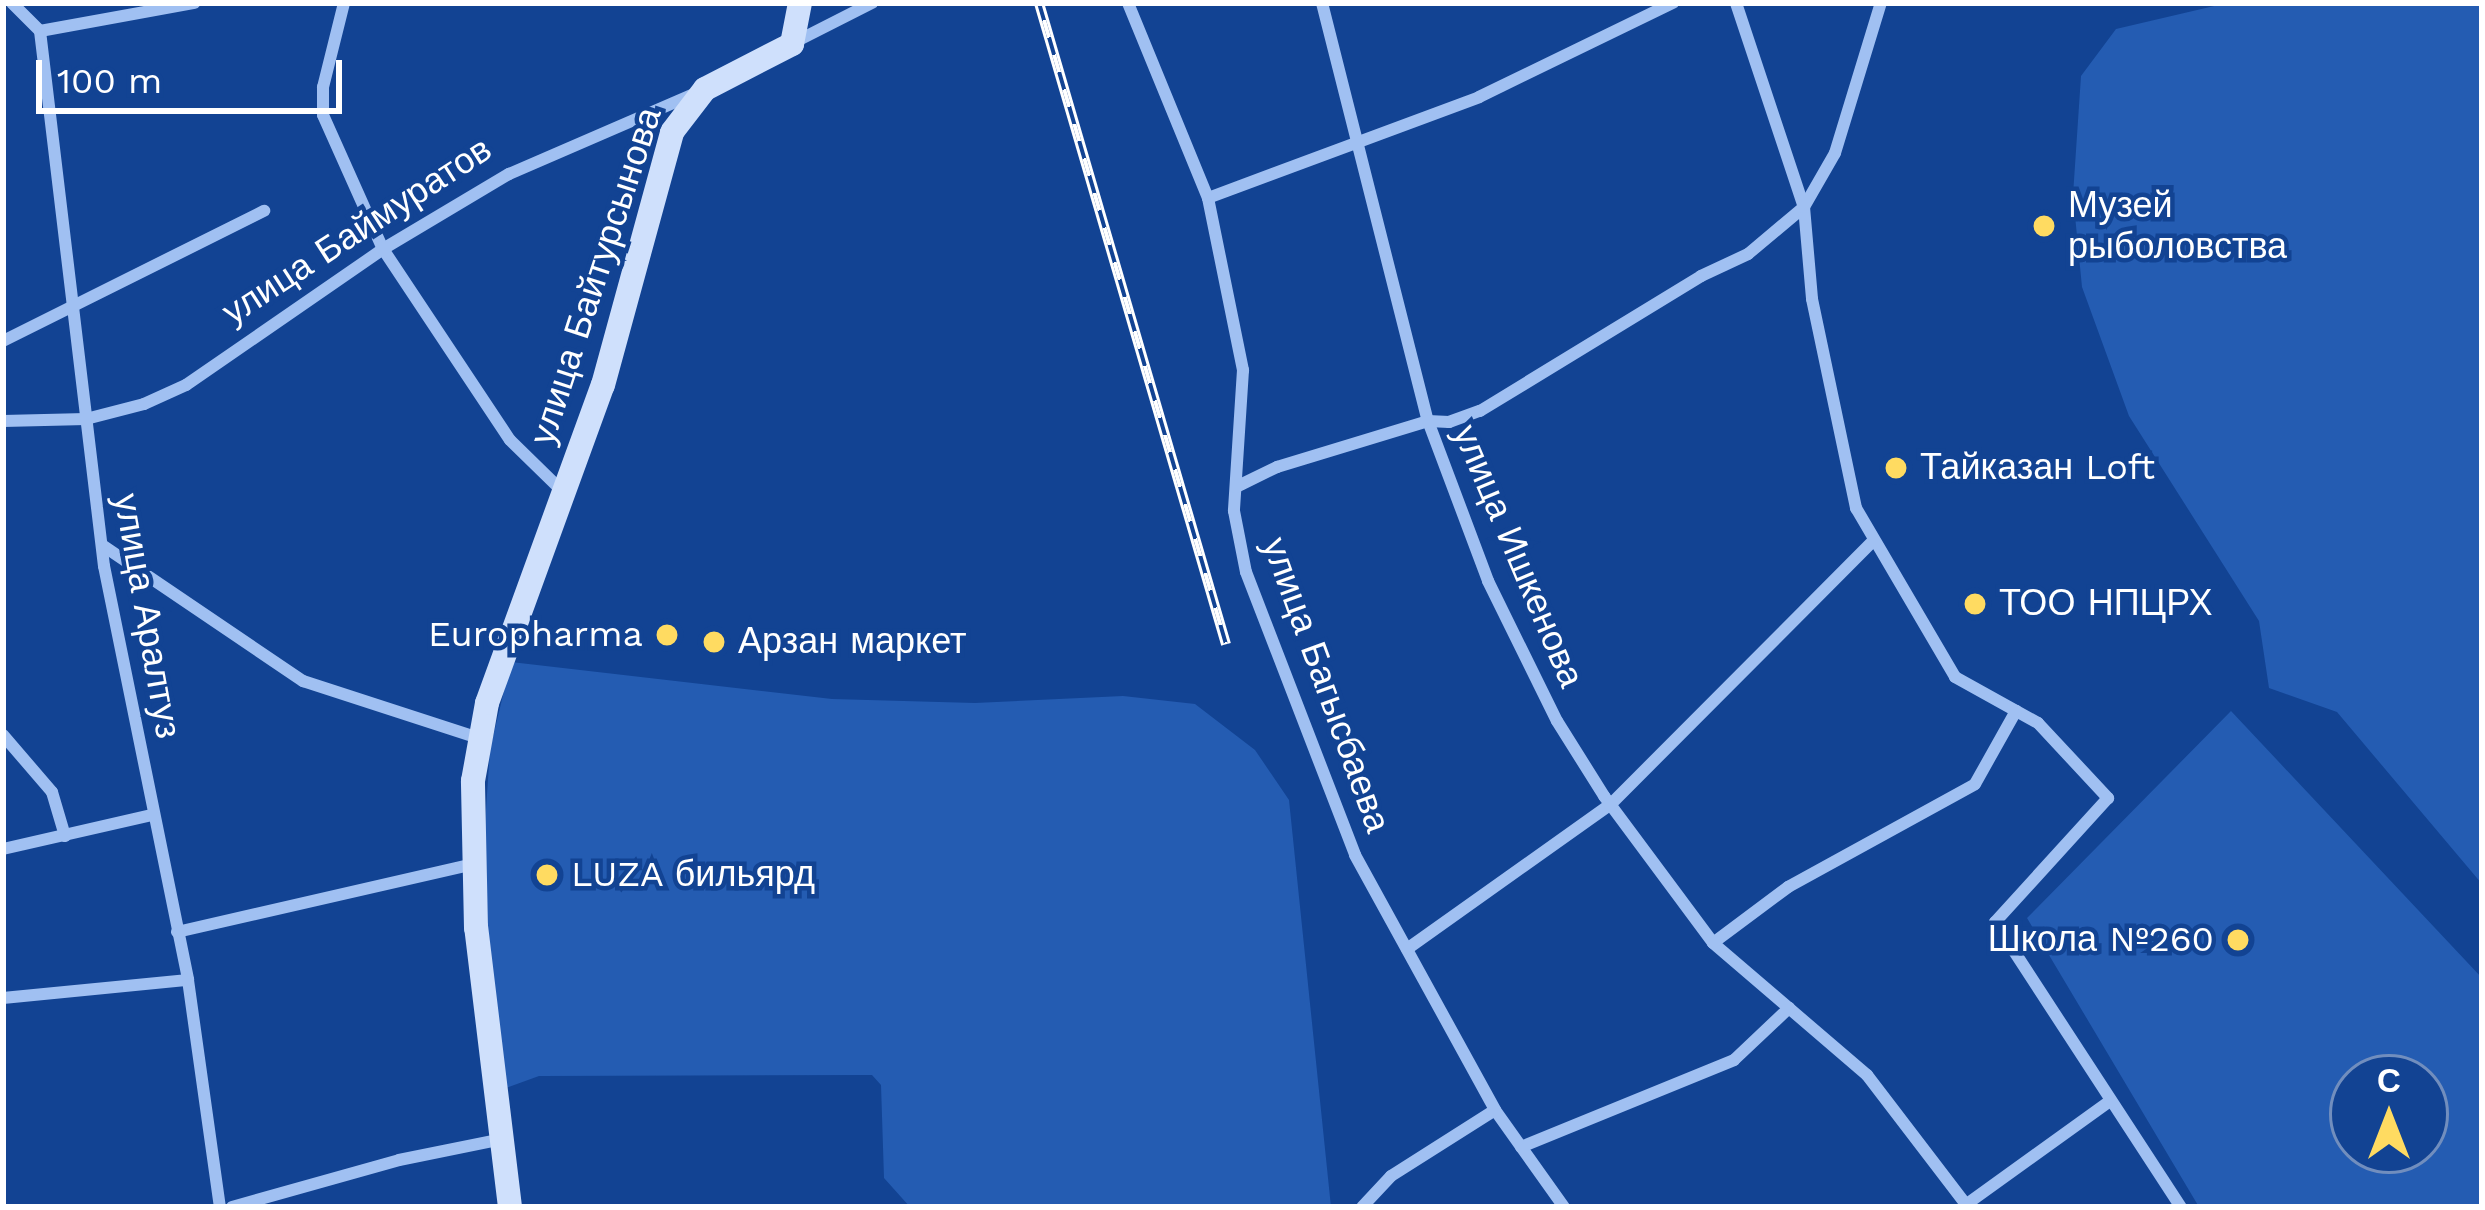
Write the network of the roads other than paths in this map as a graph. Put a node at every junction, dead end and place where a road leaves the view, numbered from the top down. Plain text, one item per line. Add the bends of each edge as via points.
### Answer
1 (12, 3) edge
2 (194, 3) edge
3 (344, 3) edge
4 (800, 3) edge
5 (872, 3) edge
6 (1128, 3) edge
7 (1322, 3) edge
8 (1673, 3) edge
9 (1736, 3) edge
10 (1881, 3) edge
11 (40, 31) junction
12 (792, 44) junction
13 (705, 89) junction
14 (1358, 146) junction
15 (1208, 198) junction
16 (1804, 207) junction
17 (264, 212) dead end
18 (383, 249) junction
19 (72, 307) junction
20 (3, 341) edge
21 (86, 419) junction
22 (3, 421) edge
23 (1427, 421) junction
24 (1236, 487) junction
25 (562, 490) junction
26 (1874, 540) junction
27 (102, 545) junction
28 (2016, 711) junction
29 (3, 735) edge
30 (481, 739) junction
31 (1610, 805) junction
32 (151, 815) junction
33 (65, 836) junction
34 (3, 849) edge
35 (475, 863) junction
36 (177, 932) junction
37 (1713, 943) junction
38 (1407, 949) junction
39 (188, 980) junction
40 (3, 998) edge
41 (1789, 1008) junction
42 (2110, 1100) junction
43 (1495, 1110) junction
44 (502, 1138) junction
45 (1521, 1147) junction
46 (1966, 1206) edge
47 (220, 1207) edge
48 (232, 1207) edge
49 (510, 1207) edge
50 (1362, 1207) edge
51 (1564, 1207) edge
52 (2181, 1207) edge

1 - 11 street
2 - 11 street
3 - 18 street, улица Байтурсынова via 323,115
4 - 12 street
5 - 12 street, улица Баймуратов
6 - 15 street, улица Багысбаева
7 - 14 street, улица Ишкенова
8 - 14 street
9 - 16 street
10 - 16 street via 1835,153
11 - 19 street, улица Аралтуз
12 - 13 street, улица Баймуратов
13 - 18 street, улица Баймуратов via 508,174
13 - 25 street, улица Байтурсынова via 673,132 615,346
14 - 15 street
14 - 23 street, улица Ишкенова
15 - 24 street, улица Багысбаева via 1243,370
16 - 23 street via 1748,254 1480,411
16 - 26 street via 1856,508
17 - 19 street
18 - 21 street, улица Баймуратов via 186,385
18 - 25 street, улица Байтурсынова via 510,440
19 - 20 street
19 - 21 street, улица Аралтуз
21 - 22 street, улица Баймуратов
21 - 27 street, улица Аралтуз
23 - 24 street
23 - 31 street, улица Ишкенова via 1488,581 1557,721
24 - 38 street, улица Багысбаева via 1246,572 1355,855
25 - 30 street, улица Байтурсынова
26 - 28 street via 1955,677
26 - 31 street
27 - 30 street via 303,681
27 - 32 street, улица Аралтуз
28 - 37 street via 1975,784 1788,887
28 - 42 street via 2038,723 2108,798 1995,922
29 - 33 street via 52,793
30 - 35 street, улица Байтурсынова
31 - 37 street, улица Ишкенова
31 - 38 street
32 - 33 street
32 - 36 street, улица Аралтуз
33 - 34 street
35 - 36 street
35 - 44 street, улица Байтурсынова
36 - 39 street, улица Аралтуз
37 - 41 street, улица Ишкенова
38 - 43 street, улица Багысбаева
39 - 40 street
39 - 47 street, улица Аралтуз
41 - 45 street via 1734,1060
41 - 46 street, улица Ишкенова via 1868,1076
42 - 46 street
42 - 52 street
43 - 45 street, улица Багысбаева
43 - 50 street via 1391,1176
44 - 48 street
44 - 49 street, улица Байтурсынова
45 - 51 street, улица Багысбаева

